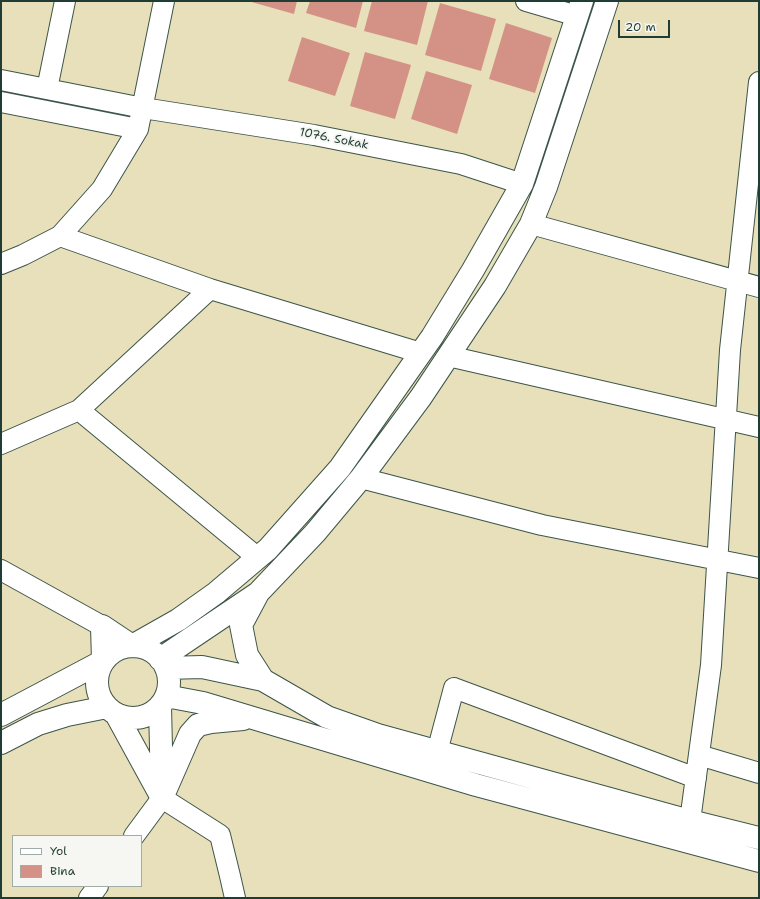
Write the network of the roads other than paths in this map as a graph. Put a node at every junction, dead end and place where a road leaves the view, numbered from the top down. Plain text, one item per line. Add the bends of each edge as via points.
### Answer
1 (64, 1) edge
2 (164, 1) edge
3 (526, 1) edge
4 (607, 1) edge
5 (580, 9) edge
6 (1, 80) edge
7 (759, 82) edge
8 (47, 89) junction
9 (1, 102) edge
10 (143, 108) junction
11 (138, 129) junction
12 (522, 184) junction
13 (754, 184) edge
14 (531, 224) junction
15 (60, 236) junction
16 (1, 252) edge
17 (23, 255) junction
18 (1, 264) edge
19 (738, 281) junction
20 (759, 287) edge
21 (210, 289) junction
22 (420, 353) junction
23 (448, 356) junction
24 (79, 410) junction
25 (726, 420) junction
26 (759, 427) edge
27 (1, 444) edge
28 (361, 478) junction
29 (258, 558) junction
30 (718, 560) junction
31 (759, 568) edge
32 (1, 570) edge
33 (258, 593) junction
34 (102, 626) junction
35 (132, 646) junction
36 (103, 661) junction
37 (163, 663) junction
38 (263, 680) junction
39 (163, 701) junction
40 (112, 711) junction
41 (1, 715) edge
42 (252, 718) junction
43 (1, 743) edge
44 (438, 752) junction
45 (699, 755) junction
46 (759, 773) edge
47 (696, 778) junction
48 (162, 798) junction
49 (690, 821) junction
50 (135, 835) edge
51 (759, 838) edge
52 (759, 861) edge
53 (97, 887) edge
54 (89, 898) edge
55 (234, 898) edge

1 - 8 street
2 - 10 street
3 - 5 street
4 - 14 main road via 546,187
5 - 12 main road
6 - 8 street, 1076. Sokak
7 - 13 street
8 - 10 street, 1076. Sokak
9 - 11 street
10 - 11 street
10 - 12 street, 1076. Sokak via 329,138 461,164
11 - 15 street via 102,189
12 - 22 main road via 473,270
13 - 19 street
14 - 19 street
14 - 23 main road via 495,286
15 - 17 street
15 - 21 street
16 - 17 street
17 - 18 street
19 - 20 street
19 - 25 street via 730,350
21 - 22 street
21 - 24 street
22 - 29 main road via 340,468
23 - 25 street
23 - 28 main road
24 - 27 street
24 - 29 street
25 - 26 street
25 - 30 street
28 - 30 street via 542,525
28 - 33 main road via 315,533
29 - 35 main road via 178,620
30 - 31 street
30 - 45 street via 711,665
32 - 34 street
33 - 37 main road
33 - 38 main road via 241,625 247,655
34 - 35 main road
34 - 36 main road
35 - 36 main road via 111,653
35 - 37 main road via 143,647
36 - 40 main road via 98,672 97,685 100,697
36 - 41 main road
37 - 38 main road via 202,667
37 - 39 main road via 169,677 169,687
38 - 44 main road via 326,717 378,736
39 - 40 main road via 151,714 140,718 128,718
39 - 42 main road via 203,703
39 - 48 main road
40 - 43 main road via 67,714 38,724
40 - 48 main road
42 - 48 main road via 198,725 190,734
42 - 52 main road via 476,785
44 - 47 street via 454,688
44 - 49 main road
45 - 46 street
45 - 47 street
47 - 49 street
48 - 50 street
48 - 55 street via 220,835
49 - 51 main road
53 - 54 street

